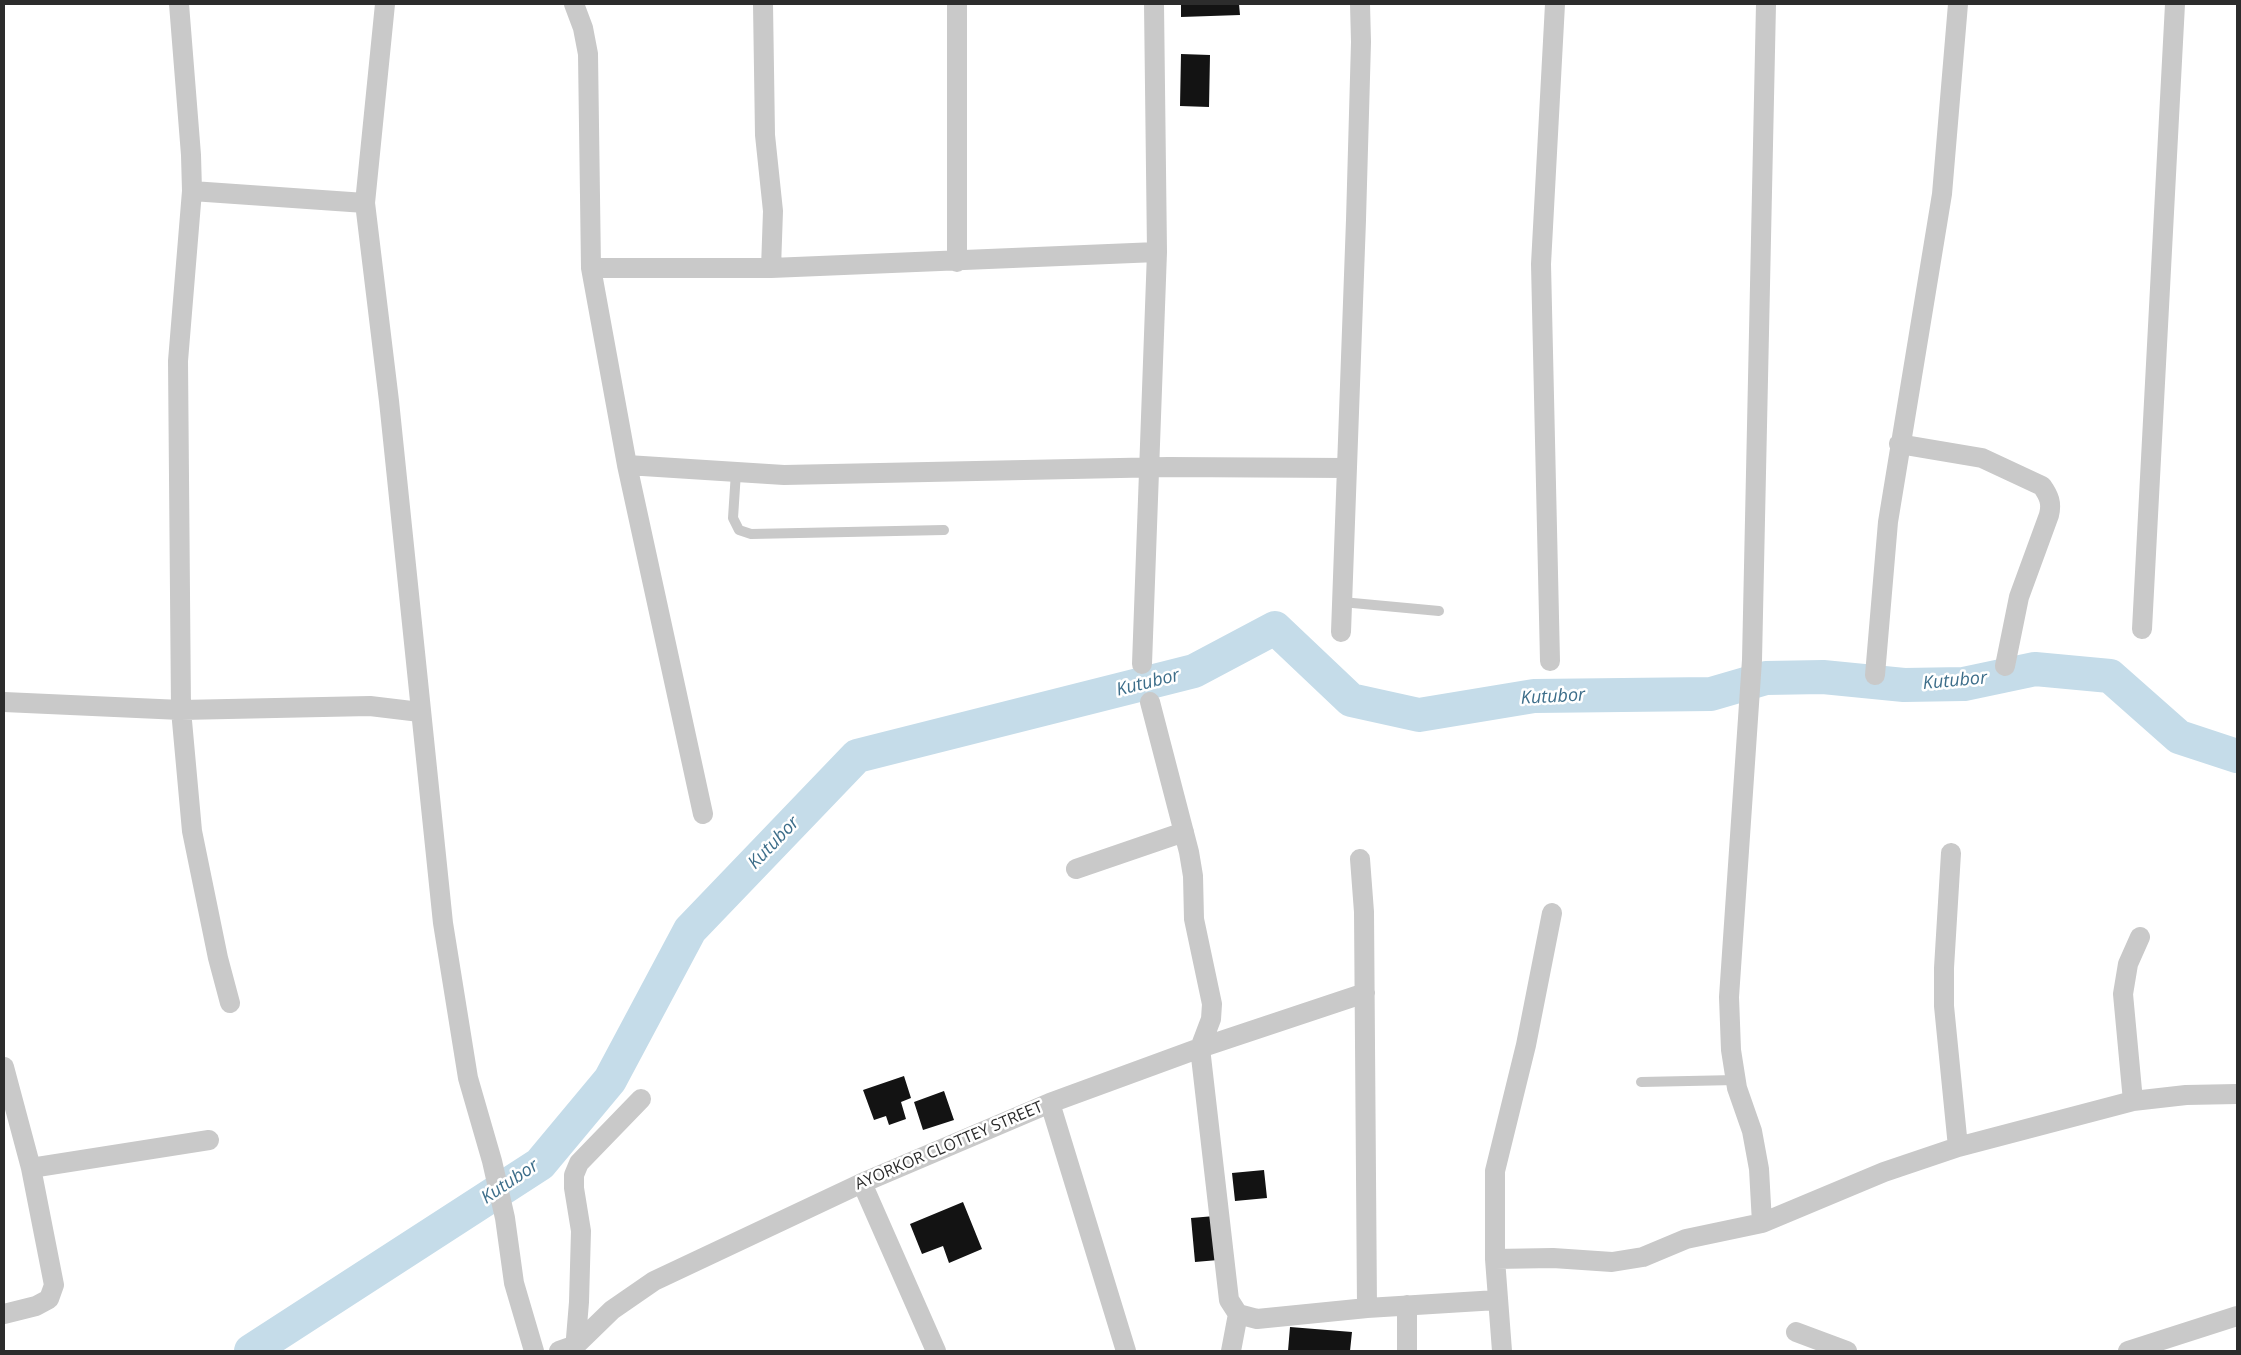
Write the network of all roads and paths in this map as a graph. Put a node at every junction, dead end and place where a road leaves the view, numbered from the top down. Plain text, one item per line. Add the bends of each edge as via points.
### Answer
1 (179, 4) edge
2 (385, 4) edge
3 (574, 4) edge
4 (763, 4) edge
5 (957, 4) edge
6 (1154, 4) edge
7 (1360, 4) edge
8 (1555, 4) edge
9 (1766, 4) edge
10 (1958, 4) edge
11 (2175, 4) edge
12 (192, 190) junction
13 (365, 202) junction
14 (1157, 252) junction
15 (957, 262) junction
16 (591, 268) junction
17 (772, 268) junction
18 (1899, 444) junction
19 (627, 465) junction
20 (1150, 468) junction
21 (1346, 468) junction
22 (736, 472) junction
23 (944, 530) dead end
24 (1342, 602) junction
25 (1439, 611) dead end
26 (2142, 629) dead end
27 (1341, 632) dead end
28 (1550, 661) dead end
29 (1142, 664) dead end
30 (2005, 666) dead end
31 (1875, 675) dead end
32 (4, 702) edge
33 (1150, 702) dead end
34 (181, 710) junction
35 (420, 712) junction
36 (703, 814) dead end
37 (1184, 832) junction
38 (1950, 853) dead end
39 (1360, 859) dead end
40 (1076, 869) dead end
41 (1552, 913) dead end
42 (2140, 937) dead end
43 (1365, 993) junction
44 (230, 1003) dead end
45 (1200, 1048) junction
46 (4, 1067) edge
47 (1736, 1080) junction
48 (1641, 1082) dead end
49 (2237, 1094) edge
50 (641, 1099) dead end
51 (9, 1101) edge
52 (2133, 1101) junction
53 (1050, 1103) junction
54 (209, 1140) dead end
55 (1958, 1147) junction
56 (31, 1168) junction
57 (862, 1183) junction
58 (1762, 1223) junction
59 (1495, 1259) junction
60 (1497, 1300) junction
61 (1407, 1305) junction
62 (1366, 1308) junction
63 (4, 1314) edge
64 (1238, 1314) junction
65 (2237, 1316) edge
66 (1796, 1332) dead end
67 (570, 1349) edge
68 (534, 1351) edge
69 (936, 1351) edge
70 (1126, 1351) edge
71 (1231, 1351) edge
72 (1407, 1351) edge
73 (1502, 1351) edge
74 (1847, 1351) edge
75 (2128, 1351) edge

1 - 12 street
2 - 13 street
3 - 16 street via 588,54
4 - 17 street via 765,135 773,211
5 - 15 street
6 - 14 street
7 - 21 street via 1356,220
8 - 28 street via 1541,264
9 - 47 street via 1752,660 1730,997 1731,1050
10 - 18 street via 1942,194
11 - 26 street
12 - 13 street
12 - 34 street via 178,361
13 - 35 street via 389,401
14 - 15 street
14 - 20 street
15 - 17 street
16 - 17 street
16 - 19 street
18 - 30 street via 1982,458 2042,486 2048,495 2052,505 2019,597
18 - 31 street via 1886,539
19 - 22 street
19 - 36 street
20 - 21 street
20 - 22 street via 784,475
20 - 29 street
21 - 24 street
22 - 23 lane via 733,518 739,530 751,534
24 - 25 lane
24 - 27 street
32 - 34 street
33 - 37 street
34 - 35 street via 370,706
34 - 44 street via 192,830
35 - 68 street via 444,933 468,1078 492,1161 505,1218 514,1284
37 - 40 street
37 - 45 street via 1193,876 1194,919 1212,1004 1211,1019
38 - 55 street via 1944,1006
39 - 43 street
41 - 59 street via 1526,1045 1495,1171
42 - 52 street via 2128,964 2124,994
43 - 45 street, AYORKOR CLOTTEY STREET
43 - 62 street
45 - 53 street, AYORKOR CLOTTEY STREET
45 - 64 street via 1229,1300
46 - 51 street
47 - 48 lane
47 - 58 street via 1752,1131 1759,1169
49 - 52 street
50 - 67 street via 580,1163 574,1175 581,1231
51 - 56 street
52 - 55 street
53 - 57 street, AYORKOR CLOTTEY STREET
53 - 70 street
54 - 56 street
55 - 58 street via 1884,1172
56 - 63 street via 54,1285 49,1299 36,1306
57 - 67 street, AYORKOR CLOTTEY STREET via 654,1281 612,1310
57 - 69 street
58 - 59 street via 1686,1239 1643,1257 1612,1262
59 - 60 street
60 - 61 street
60 - 73 street
61 - 62 street
61 - 72 street
62 - 64 street via 1256,1319
64 - 71 street
65 - 75 street
66 - 74 street

